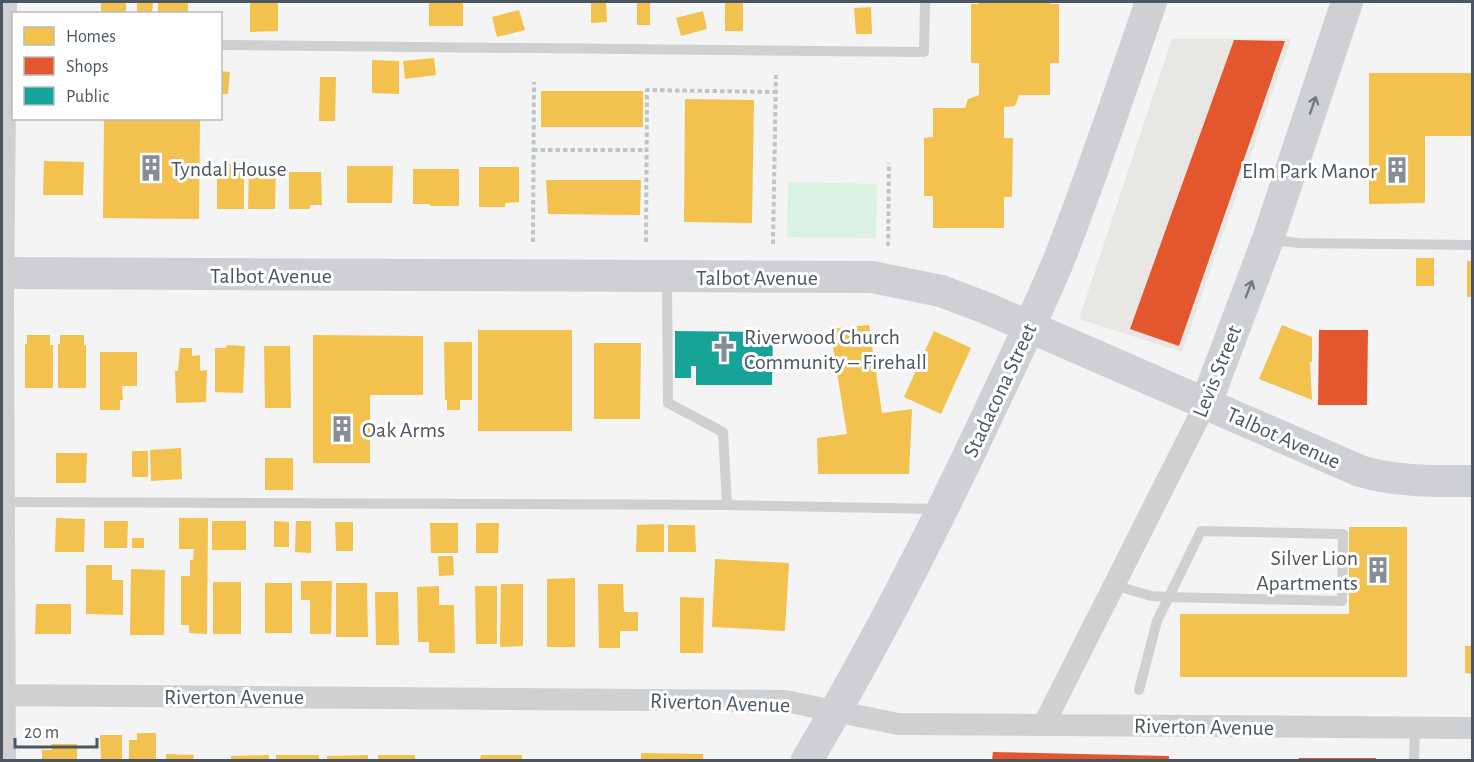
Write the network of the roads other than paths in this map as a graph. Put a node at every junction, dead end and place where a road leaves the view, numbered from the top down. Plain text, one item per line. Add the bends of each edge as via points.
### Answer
1 (6, 2) edge
2 (925, 2) edge
3 (1151, 2) edge
4 (1347, 2) edge
5 (7, 43) edge
6 (222, 45) edge
7 (1268, 239) junction
8 (1473, 244) edge
9 (2, 273) edge
10 (667, 277) junction
11 (1029, 327) junction
12 (1206, 403) junction
13 (1473, 481) edge
14 (2, 502) edge
15 (727, 505) junction
16 (943, 509) junction
17 (1114, 585) junction
18 (1169, 597) junction
19 (1139, 690) dead end
20 (3, 695) edge
21 (836, 712) junction
22 (1044, 724) junction
23 (1415, 728) junction
24 (1473, 728) edge
25 (5, 760) edge
26 (807, 760) edge
27 (1414, 760) edge

1 - 5 street
2 - 6 lane via 924,52
3 - 11 street, Stadacona Street via 1096,164
7 -> 4 street, Levis Street
5 - 9 street
7 - 8 lane via 1299,243
12 -> 7 street, Levis Street
9 - 10 street, Talbot Avenue
9 - 14 street
10 - 11 street, Talbot Avenue via 872,277 941,291
10 - 15 lane via 668,403 723,432
11 - 12 street, Talbot Avenue
11 - 16 street, Stadacona Street
12 - 13 street, Talbot Avenue via 1360,471 1413,481
12 - 17 street, Levis Street
14 - 15 lane
14 - 20 street
15 - 16 lane
16 - 21 street, Stadacona Street
17 - 18 lane
17 - 22 street, Levis Street
18 - 18 lane via 1342,601 1343,534 1201,531
18 - 19 lane via 1157,621
20 - 21 street, Riverton Avenue via 785,701
20 - 25 street
21 - 22 street, Riverton Avenue via 898,724
21 - 26 street, Stadacona Street
22 - 23 street, Riverton Avenue
23 - 24 street, Riverton Avenue
23 - 27 lane

